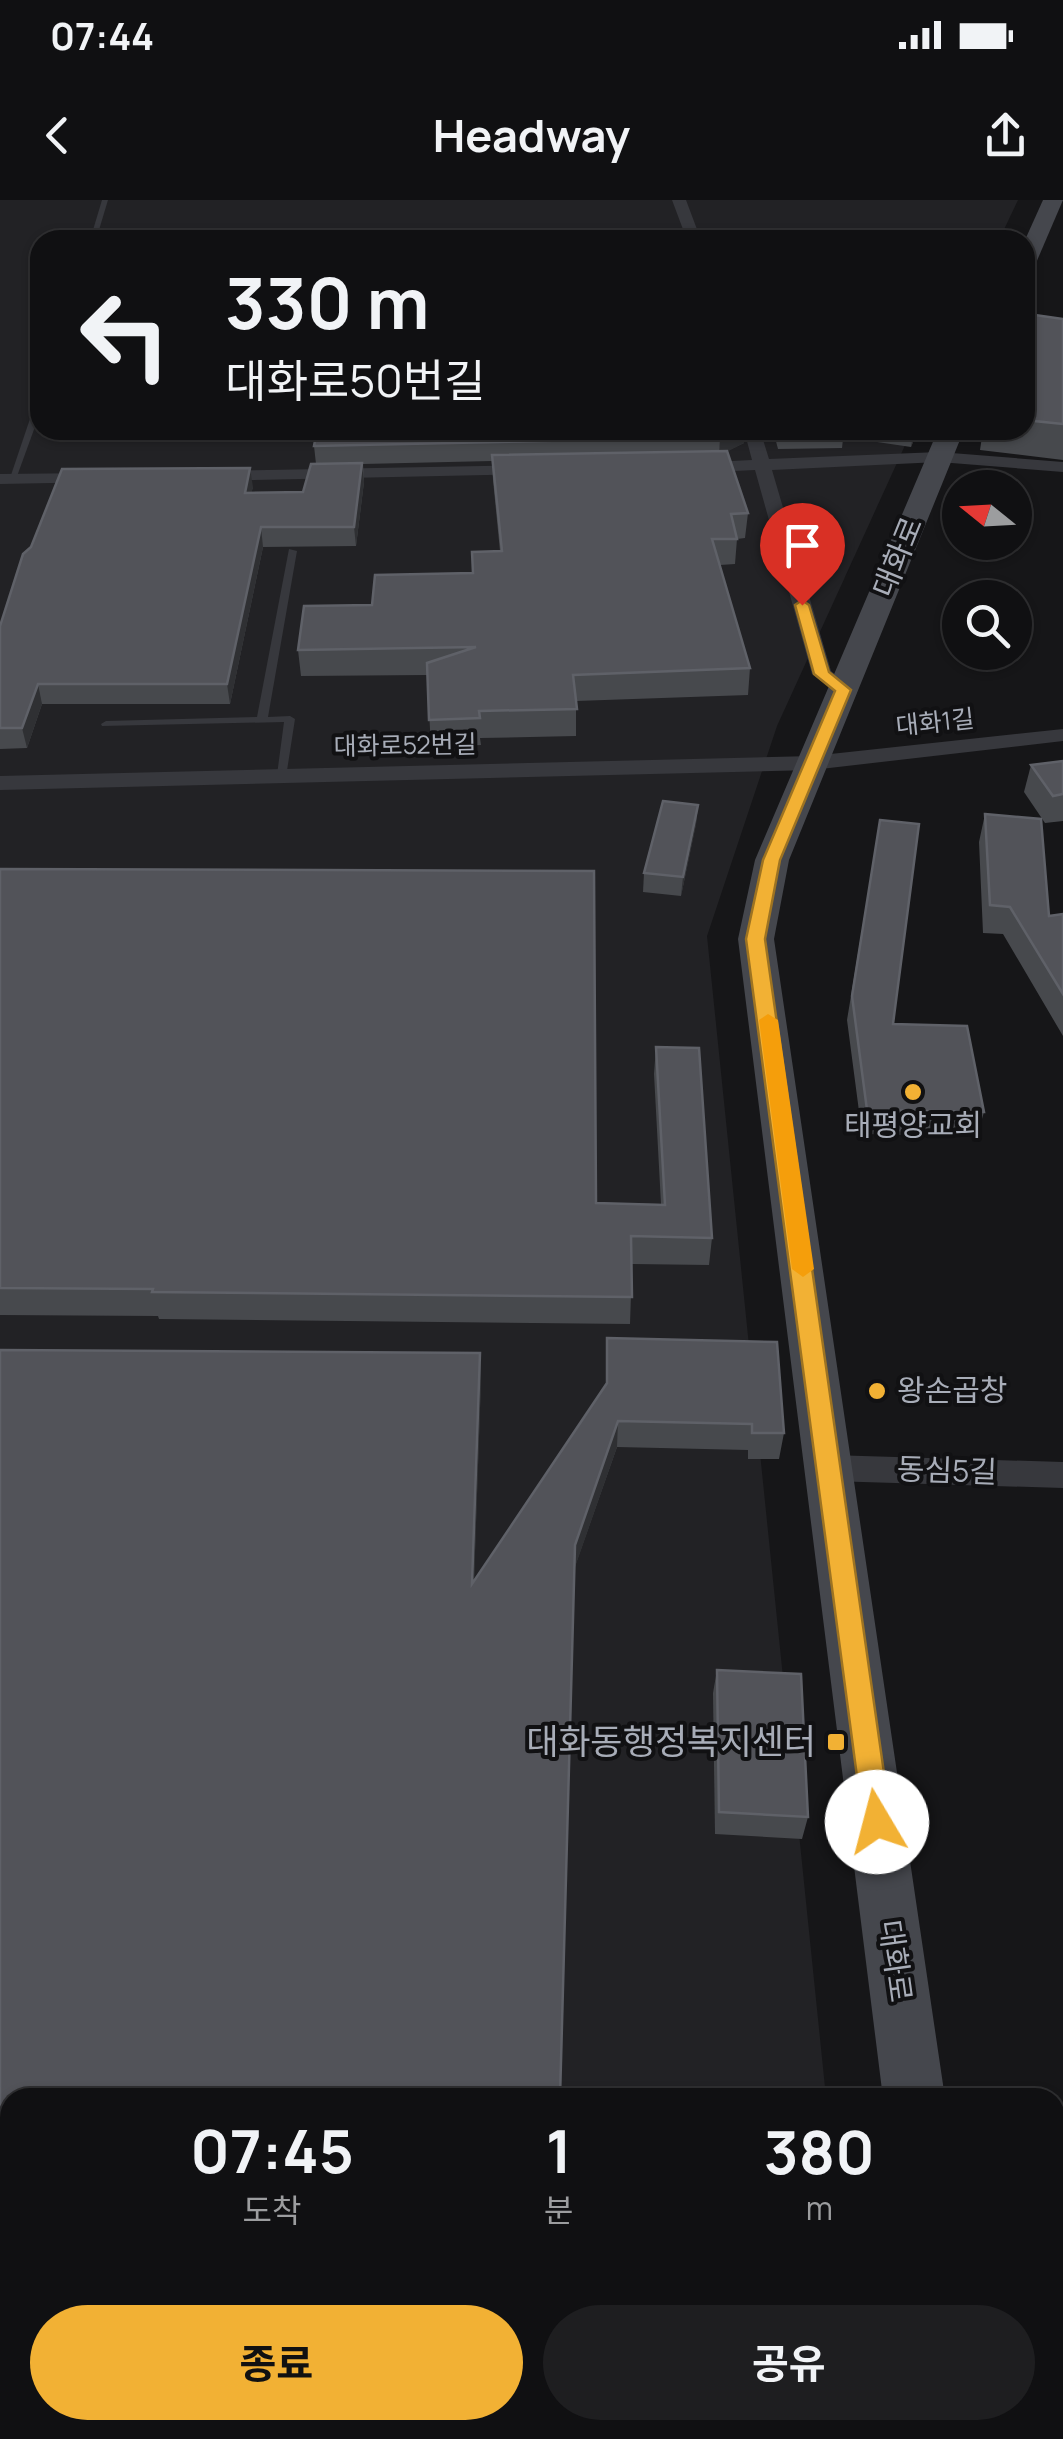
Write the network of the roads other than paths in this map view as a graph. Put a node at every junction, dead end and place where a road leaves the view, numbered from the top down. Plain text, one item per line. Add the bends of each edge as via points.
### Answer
1 (105, 200) edge
2 (679, 200) edge
3 (1053, 200) edge
4 (96, 230) edge
5 (690, 230) edge
6 (1035, 240) edge
7 (30, 424) edge
8 (755, 440) edge
9 (947, 440) edge
10 (939, 458) junction
11 (762, 467) junction
12 (1063, 467) edge
13 (669, 468) edge
14 (549, 470) edge
15 (191, 476) edge
16 (112, 477) edge
17 (6, 479) edge
18 (292, 551) dead end
19 (843, 690) junction
20 (262, 720) junction
21 (106, 724) dead end
22 (1063, 735) edge
23 (812, 763) junction
24 (282, 775) junction
25 (0, 782) edge
26 (830, 1468) junction
27 (1063, 1475) edge
28 (913, 2088) edge

1 - 4 lane
2 - 5 street
3 - 6 main road
7 - 17 lane
8 - 11 street
9 - 10 main road, 대화로
10 - 11 street
10 - 12 street
10 - 19 main road, 대화로
11 - 13 street
11 - 19 street via 822,674
14 - 15 street
16 - 17 street
18 - 20 lane
19 - 23 main road, 대화로
20 - 21 lane
20 - 24 lane via 290,719
22 - 23 street, 대화1길
23 - 24 street, 대화로52번길
23 - 26 main road, 대화로 via 772,860 756,939
24 - 25 street, 대화로52번길
26 - 27 street, 동심5길
26 - 28 main road, 대화로

